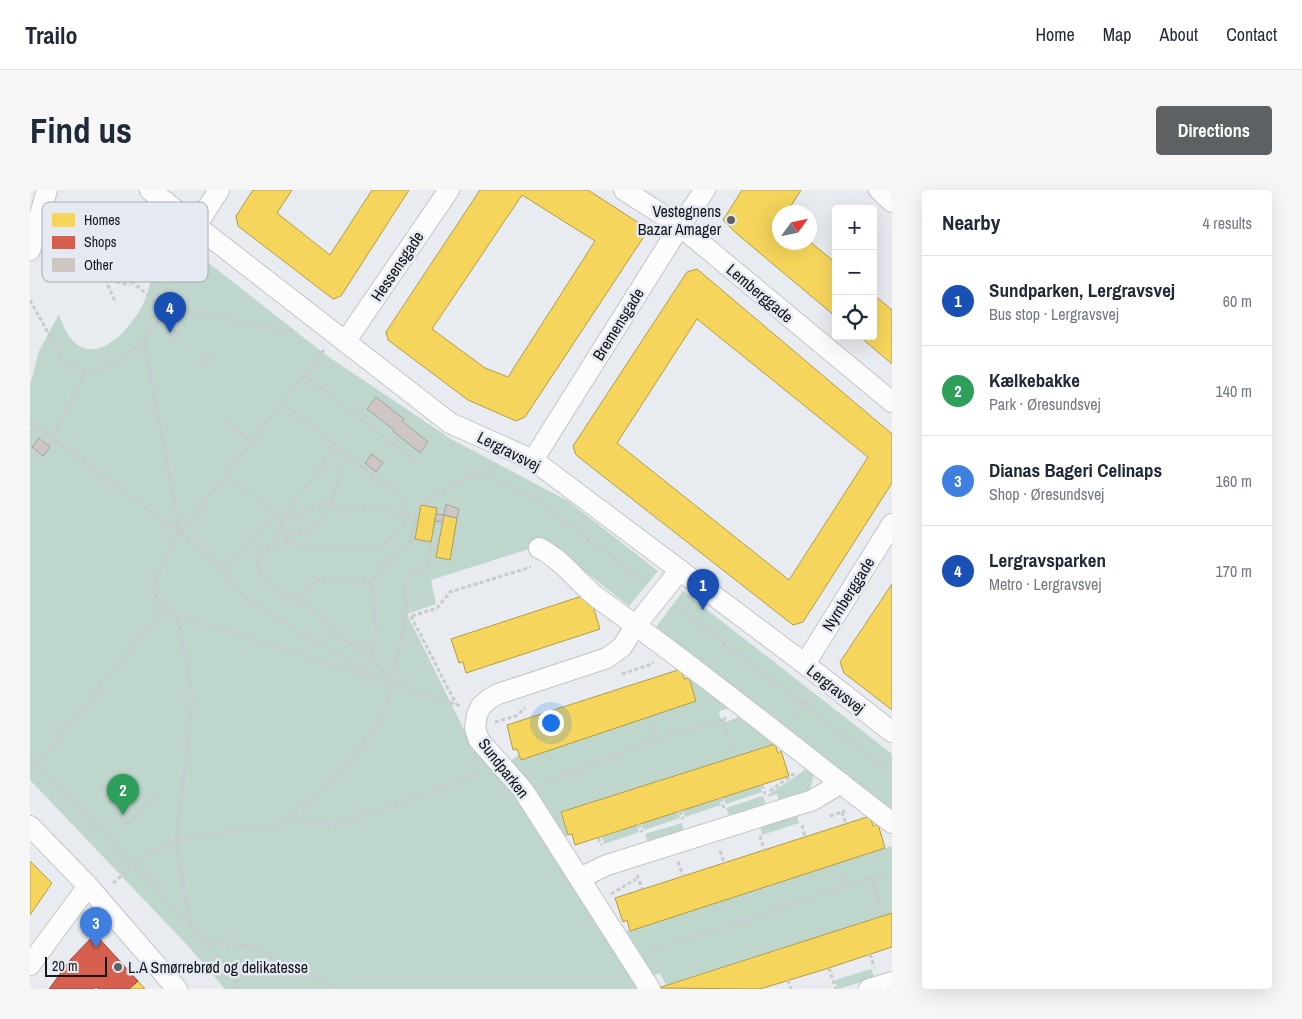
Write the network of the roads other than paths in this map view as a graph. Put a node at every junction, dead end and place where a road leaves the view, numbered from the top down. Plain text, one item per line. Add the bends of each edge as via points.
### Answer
1 (150, 190) edge
2 (219, 190) edge
3 (449, 190) edge
4 (624, 190) edge
5 (705, 190) edge
6 (879, 190) edge
7 (166, 202) edge
8 (892, 202) edge
9 (208, 207) edge
10 (42, 208) edge
11 (680, 226) junction
12 (208, 235) edge
13 (30, 250) edge
14 (345, 342) junction
15 (892, 402) edge
16 (533, 460) junction
17 (892, 524) edge
18 (539, 548) dead end
19 (680, 570) junction
20 (636, 625) junction
21 (805, 664) junction
22 (892, 732) edge
23 (841, 783) junction
24 (892, 823) edge
25 (30, 826) edge
26 (580, 878) junction
27 (92, 891) junction
28 (30, 965) edge
29 (892, 982) edge
30 (177, 989) edge
31 (650, 989) edge
32 (869, 989) edge

1 - 7 street, Lergravsvej
2 - 9 street
3 - 14 street, Hessensgade
4 - 11 street, Lemberggade
5 - 11 street, Bremensgade
6 - 8 street
10 - 13 street
11 - 15 street, Lemberggade
11 - 16 street, Bremensgade
12 - 14 street, Lergravsvej
14 - 16 street, Lergravsvej via 450,423
16 - 19 street, Lergravsvej
17 - 21 street, Nyrnberggade
18 - 20 street
19 - 20 street, Sundparken
19 - 21 street, Lergravsvej
20 - 23 street
20 - 26 street, Sundparken via 622,647 607,658 498,694 481,706 477,715 475,728 479,740 523,790
21 - 22 street, Lergravsvej
23 - 24 street
23 - 26 street via 813,800 608,865
25 - 27 street
26 - 31 street, Sundparken
27 - 28 street
27 - 30 street
29 - 32 street

